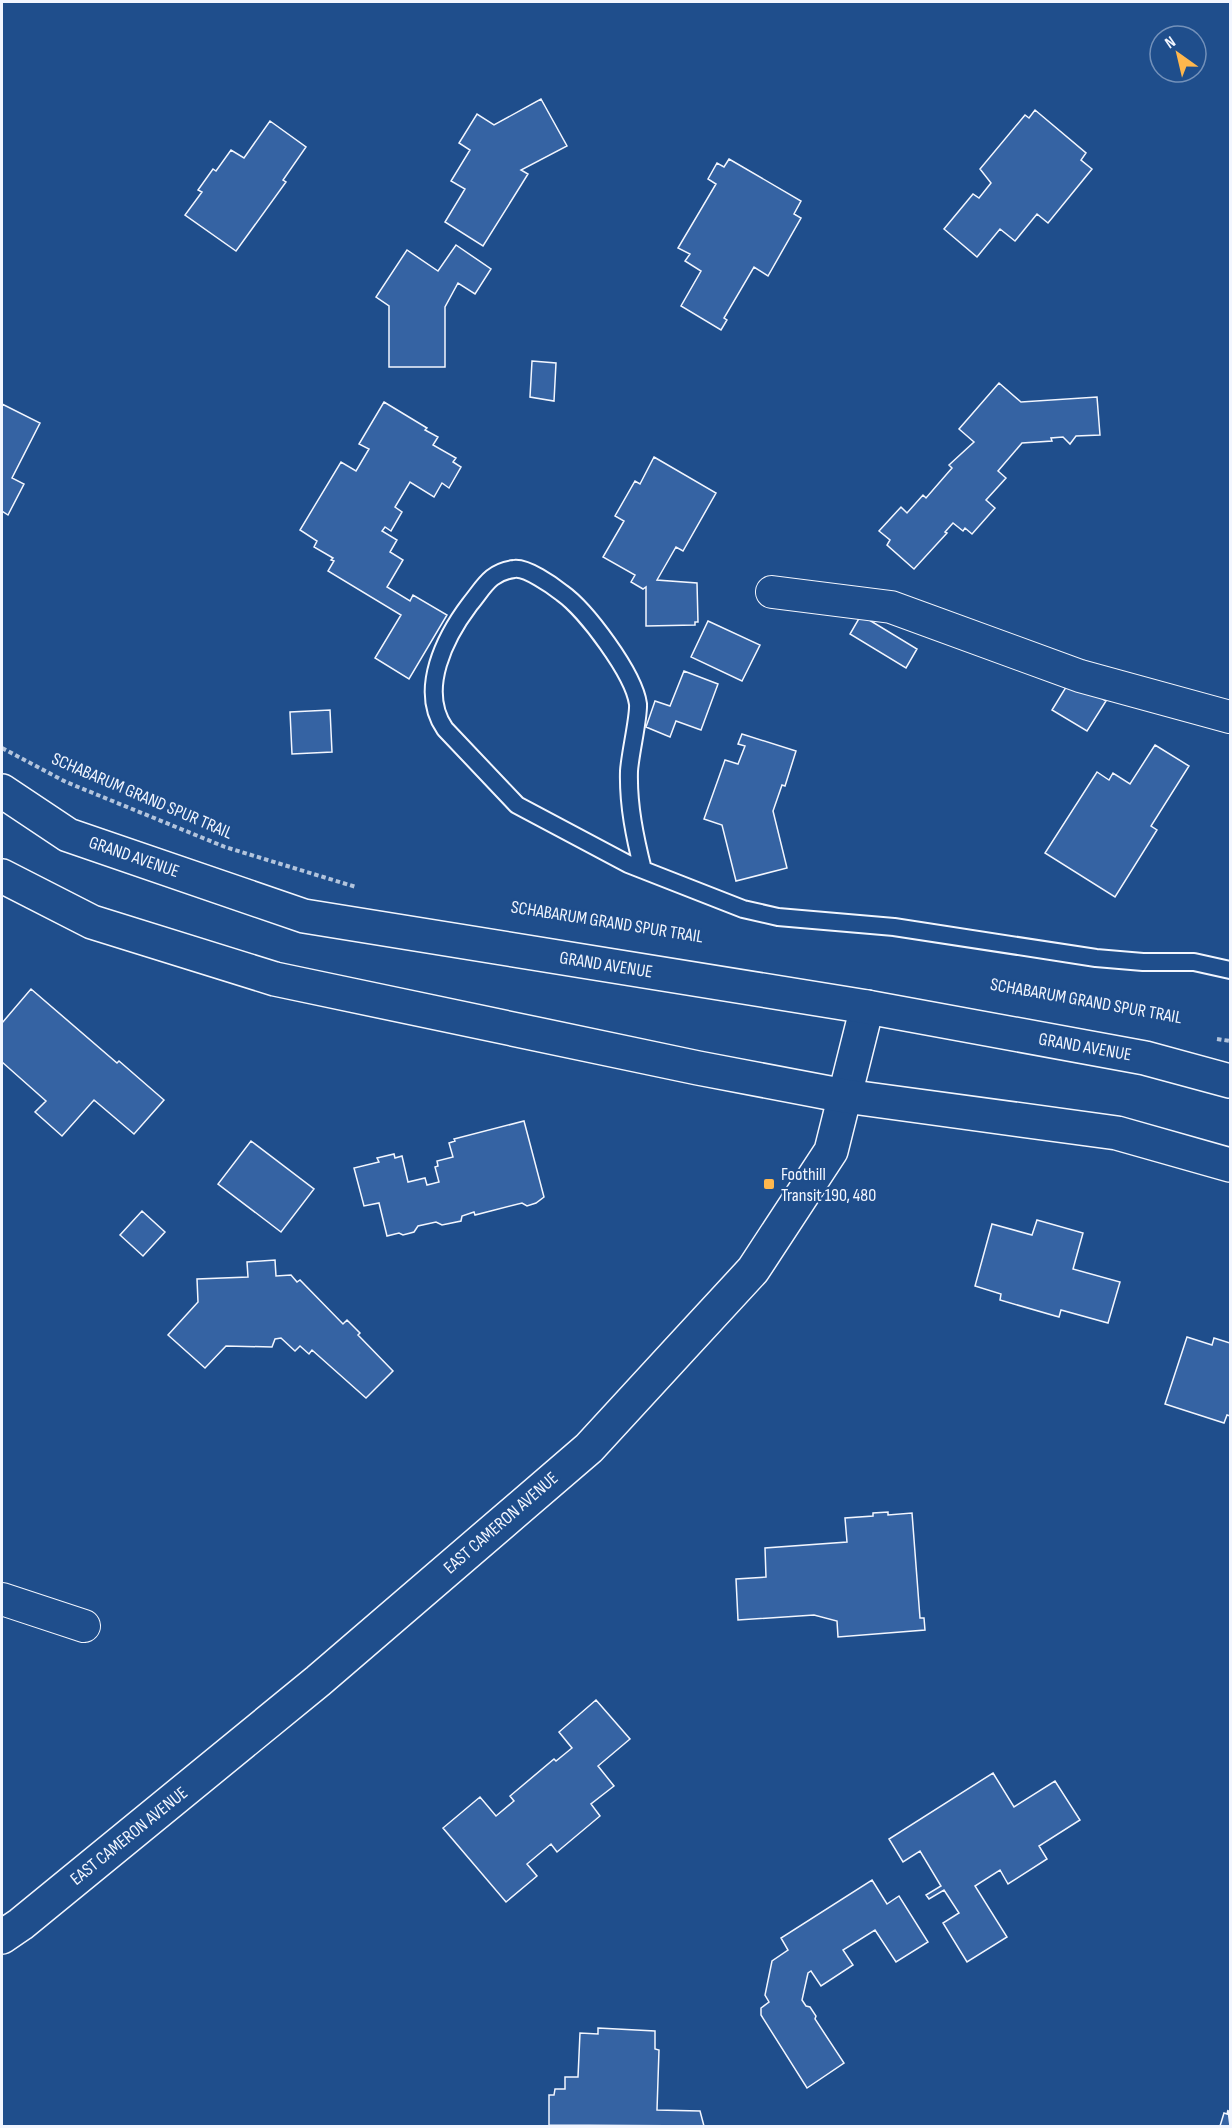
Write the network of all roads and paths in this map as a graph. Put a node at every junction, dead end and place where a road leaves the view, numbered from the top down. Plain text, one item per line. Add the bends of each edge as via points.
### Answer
1 (772, 592) dead end
2 (1230, 717) edge
3 (2, 748) edge
4 (2, 791) edge
5 (643, 870) junction
6 (2, 876) edge
7 (360, 888) dead end
8 (1230, 970) edge
9 (867, 1007) junction
10 (1207, 1037) dead end
11 (1230, 1041) edge
12 (1230, 1081) edge
13 (845, 1096) junction
14 (1230, 1165) edge
15 (2, 1599) edge
16 (84, 1626) dead end
17 (2, 1936) edge

1 - 2 street via 891,607 1080,676
3 - 7 path, SCHABARUM GRAND SPUR TRAIL via 66,782 225,847
4 - 9 main road, GRAND AVENUE via 68,835 304,916
5 - 5 lane via 517,805 435,715 439,662 456,622 490,576 516,568 544,580 565,595 618,657 633,684 638,706 629,774 632,825
5 - 8 lane via 743,909 777,916 894,927 1096,958 1194,962
6 - 13 main road via 92,922 275,979
9 - 12 main road, GRAND AVENUE via 1145,1058
9 - 13 main road, EAST CAMERON AVENUE
10 - 11 path
13 - 14 main road via 1117,1133
13 - 17 main road, EAST CAMERON AVENUE via 831,1151 753,1270 589,1448 318,1681
15 - 16 street

